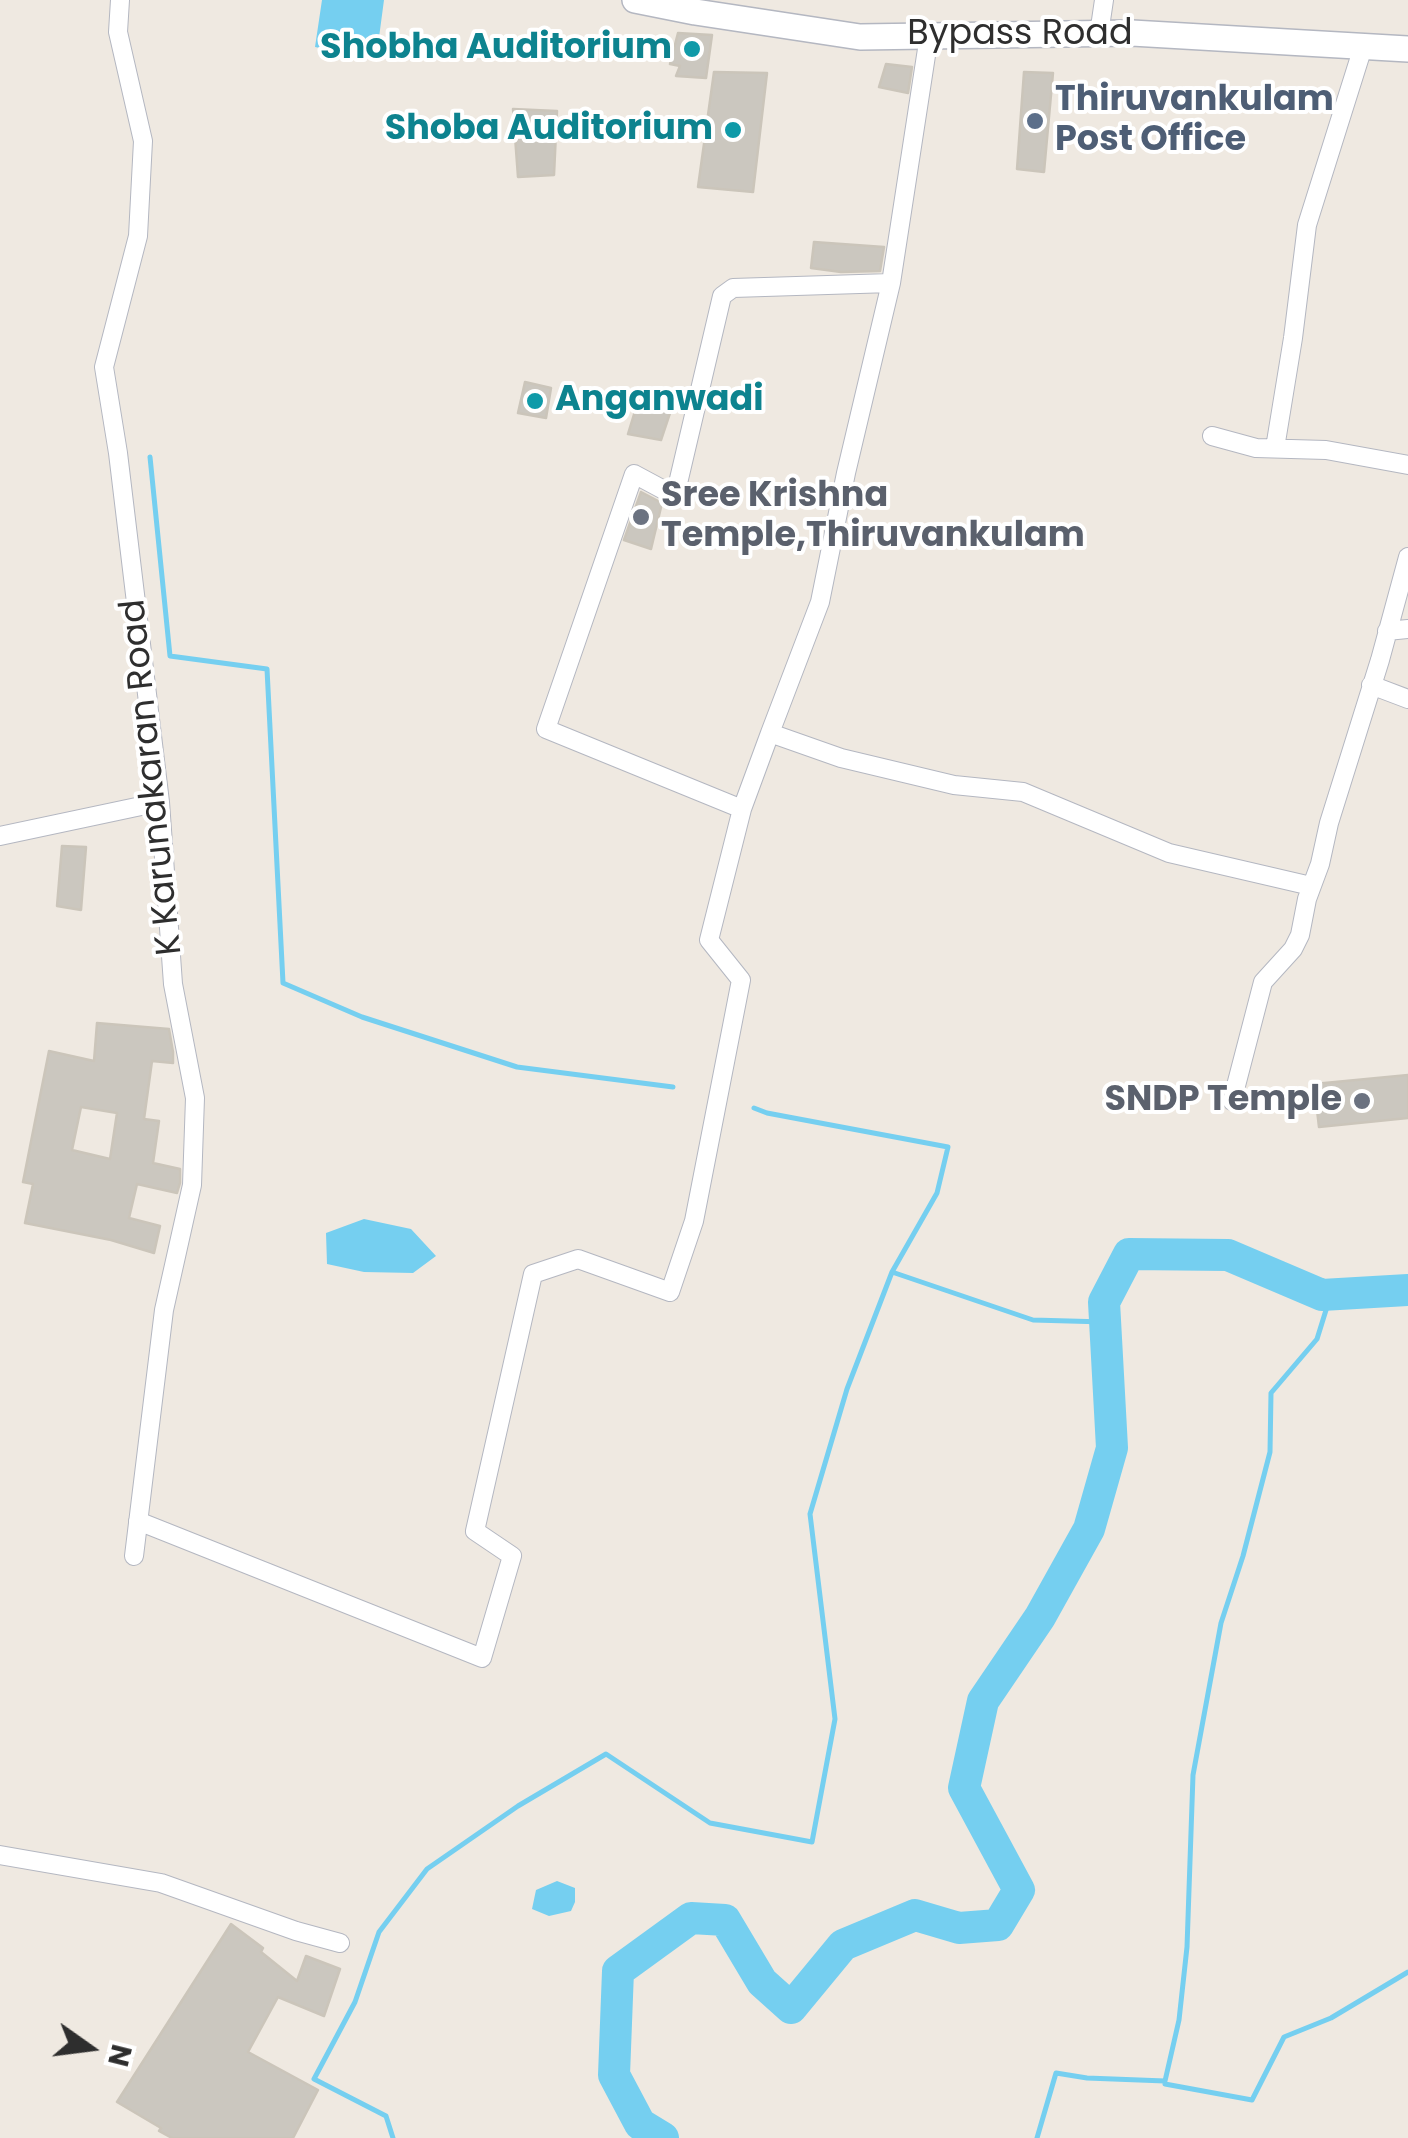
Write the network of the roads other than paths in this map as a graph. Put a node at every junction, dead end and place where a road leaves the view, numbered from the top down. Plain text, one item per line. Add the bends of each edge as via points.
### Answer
1 (120, 0) edge
2 (635, 0) edge
3 (1104, 0) edge
4 (695, 6) edge
5 (1099, 34) junction
6 (929, 36) junction
7 (1363, 47) junction
8 (1408, 49) edge
9 (891, 283) junction
10 (1212, 436) dead end
11 (1275, 448) junction
12 (1408, 465) edge
13 (1408, 557) edge
14 (1408, 630) edge
15 (1387, 631) junction
16 (1371, 686) junction
17 (1408, 699) edge
18 (770, 733) junction
19 (160, 802) junction
20 (742, 809) junction
21 (0, 836) edge
22 (1312, 886) junction
23 (1232, 1102) dead end
24 (138, 1521) junction
25 (134, 1556) dead end
26 (0, 1855) edge
27 (340, 1943) dead end

1 - 19 street, K Karunakaran Road via 118,32 143,141 138,236 104,367
2 - 4 main road, Bypass Road
3 - 5 street
4 - 6 main road, Bypass Road via 860,36
5 - 6 main road, Bypass Road
5 - 7 main road, Bypass Road
6 - 9 street
7 - 8 main road, Bypass Road
7 - 11 street via 1306,225
9 - 18 street via 820,602
9 - 20 street via 733,288 722,296 675,496 634,474 546,729
10 - 11 street
11 - 12 street
13 - 15 street
14 - 15 street
15 - 16 street
16 - 17 street
16 - 22 street
18 - 20 street
18 - 22 street via 916,776 1023,792 1169,853
19 - 21 street
19 - 24 street, K Karunakaran Road via 172,984 195,1098 194,1132 192,1185 164,1310
20 - 24 street via 709,940 742,980 694,1221 670,1292 578,1258 532,1274 476,1532 512,1556 482,1658
22 - 23 street via 1300,935 1263,982
24 - 25 street, K Karunakaran Road
26 - 27 street via 161,1883

